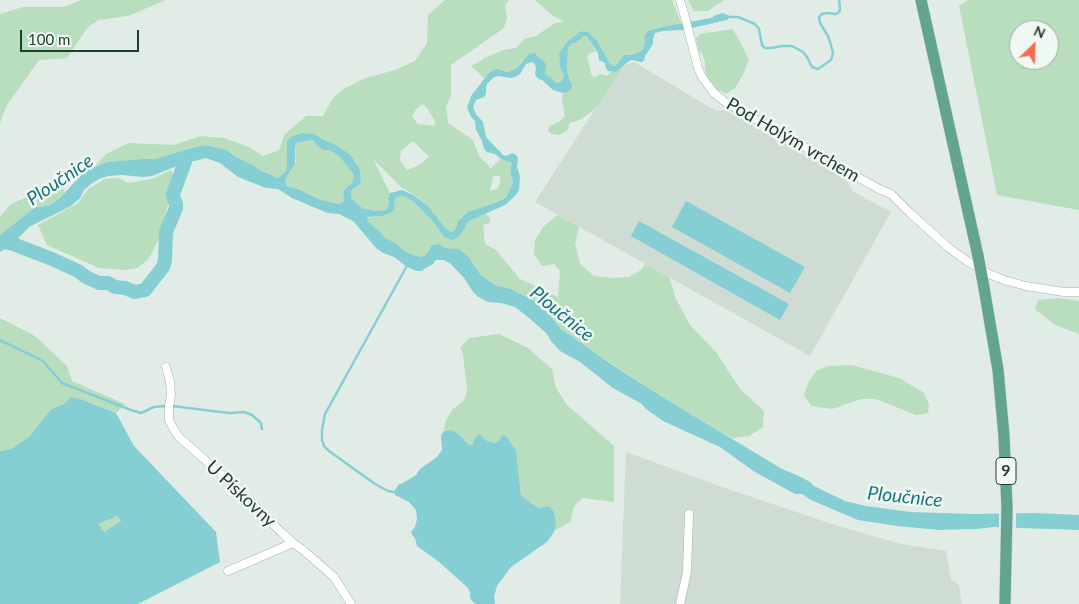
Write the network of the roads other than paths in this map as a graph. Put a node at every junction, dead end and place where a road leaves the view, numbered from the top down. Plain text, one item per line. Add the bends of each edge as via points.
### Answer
1 (680, 0) edge
2 (922, 6) edge
3 (1079, 292) edge
4 (166, 367) dead end
5 (689, 514) dead end
6 (294, 543) junction
7 (228, 571) dead end
8 (351, 604) edge
9 (680, 604) edge
10 (1005, 604) edge

1 - 3 street, Pod Holým vrchem via 698,68 713,92 725,102 891,194 949,248 989,274 1026,286
2 - 10 main road, 9, bridge via 978,256 993,339 1006,472
4 - 6 street, U Pískovny via 173,428
5 - 9 street via 687,572
6 - 7 street
6 - 8 street, U Pískovny via 334,577

